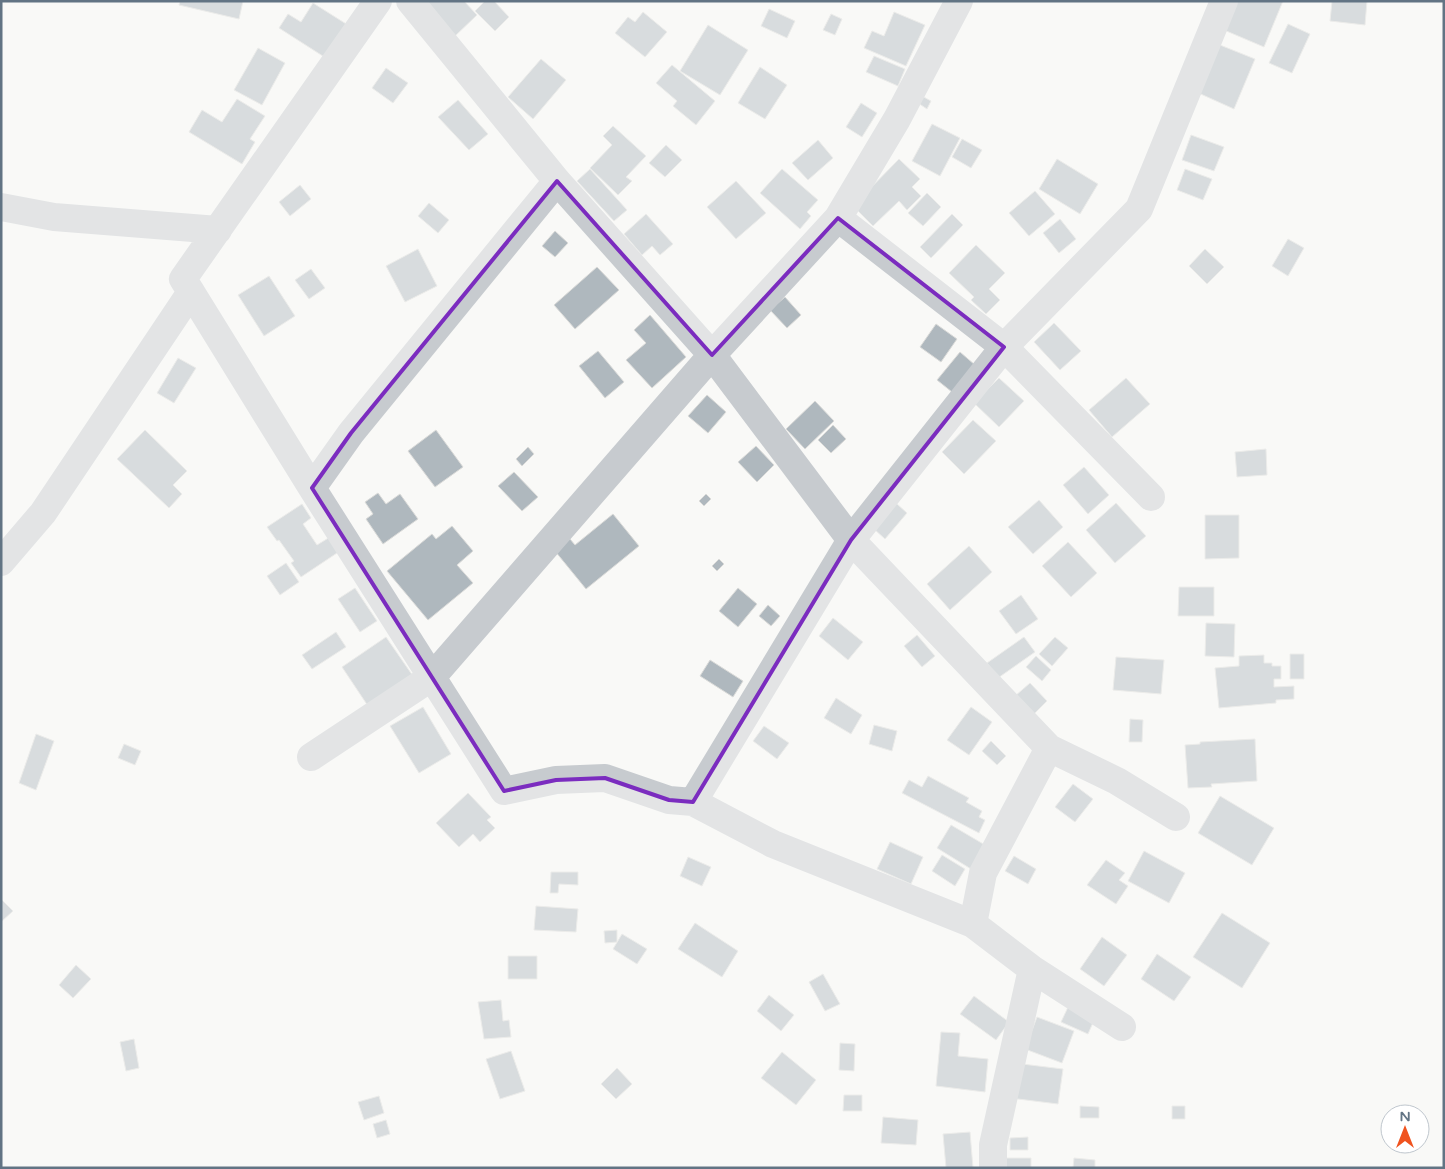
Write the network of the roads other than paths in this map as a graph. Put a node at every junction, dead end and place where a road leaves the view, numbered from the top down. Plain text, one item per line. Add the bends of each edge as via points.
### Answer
1 (378, 1) edge
2 (410, 1) edge
3 (959, 1) edge
4 (1224, 1) edge
5 (557, 181) junction
6 (1, 207) edge
7 (838, 218) junction
8 (218, 230) junction
9 (191, 292) junction
10 (1004, 347) junction
11 (712, 355) junction
12 (312, 488) junction
13 (1151, 497) dead end
14 (850, 540) junction
15 (1, 562) edge
16 (432, 677) junction
17 (1049, 748) junction
18 (312, 757) dead end
19 (693, 802) junction
20 (1176, 817) dead end
21 (973, 924) junction
22 (1032, 969) junction
23 (1122, 1027) dead end
24 (993, 1168) edge

1 - 8 street
2 - 5 street
3 - 7 street
4 - 10 street via 1139,209
5 - 11 street
5 - 12 street via 351,433
6 - 8 street via 54,217
7 - 10 street
7 - 11 street
8 - 9 street via 183,279
9 - 12 street
9 - 15 street via 43,513
10 - 13 street
10 - 14 street
11 - 14 street
11 - 16 street
12 - 16 street
14 - 17 street
14 - 19 street
16 - 18 street
16 - 19 street via 504,791 556,780 605,778 669,800
17 - 20 street via 1117,781
17 - 21 street via 983,873
19 - 21 street via 773,844
21 - 22 street
22 - 23 street
22 - 24 street via 992,1145

